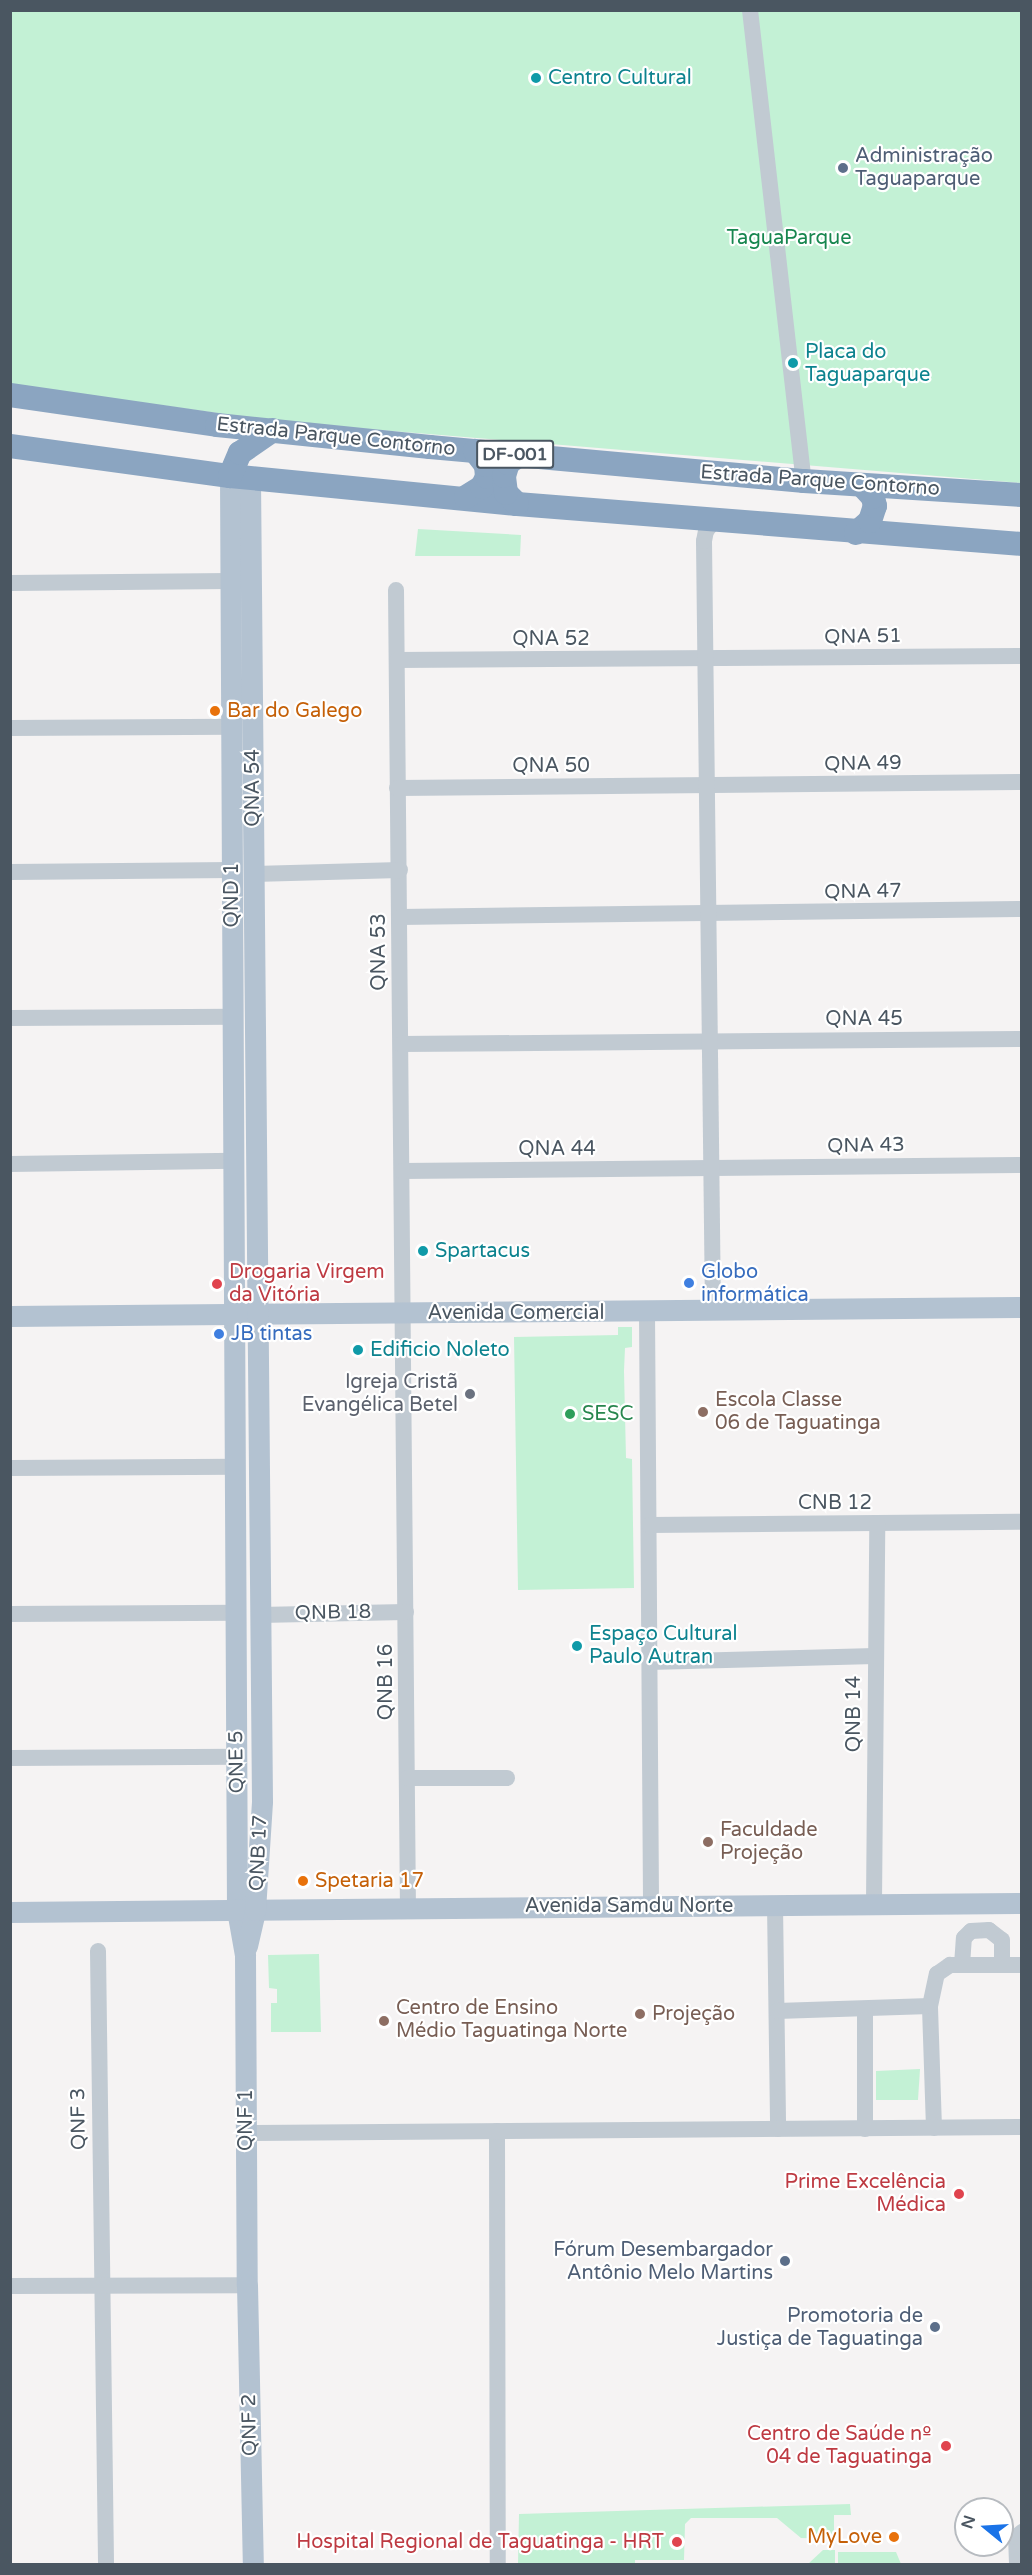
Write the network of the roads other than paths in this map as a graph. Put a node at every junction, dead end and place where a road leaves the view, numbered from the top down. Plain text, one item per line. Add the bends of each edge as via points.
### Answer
1 (750, 10) edge
2 (10, 395) edge
3 (273, 430) junction
4 (10, 447) edge
5 (474, 451) junction
6 (521, 454) junction
7 (240, 477) junction
8 (804, 481) junction
9 (862, 485) junction
10 (1022, 495) edge
11 (466, 497) junction
12 (517, 504) junction
13 (709, 531) junction
14 (856, 533) junction
15 (240, 538) junction
16 (1022, 544) edge
17 (230, 581) junction
18 (10, 583) edge
19 (396, 590) dead end
20 (1022, 656) edge
21 (397, 660) junction
22 (705, 660) junction
23 (10, 728) edge
24 (231, 728) junction
25 (1022, 782) edge
26 (706, 787) junction
27 (398, 788) junction
28 (232, 870) junction
29 (400, 870) junction
30 (10, 872) edge
31 (254, 874) junction
32 (1022, 909) edge
33 (706, 916) junction
34 (400, 917) junction
35 (232, 930) junction
36 (255, 930) junction
37 (232, 956) junction
38 (255, 957) junction
39 (233, 1017) junction
40 (10, 1018) edge
41 (1022, 1039) edge
42 (708, 1041) junction
43 (401, 1044) junction
44 (234, 1161) junction
45 (10, 1164) edge
46 (1022, 1165) edge
47 (712, 1168) junction
48 (402, 1171) junction
49 (234, 1225) junction
50 (258, 1225) junction
51 (1022, 1307) edge
52 (713, 1311) junction
53 (647, 1312) junction
54 (258, 1313) junction
55 (235, 1314) junction
56 (403, 1314) junction
57 (10, 1316) edge
58 (259, 1454) junction
59 (236, 1461) junction
60 (10, 1468) edge
61 (1022, 1522) edge
62 (877, 1524) junction
63 (649, 1525) junction
64 (406, 1612) junction
65 (237, 1613) junction
66 (10, 1614) edge
67 (259, 1615) junction
68 (875, 1656) junction
69 (650, 1662) junction
70 (237, 1757) junction
71 (10, 1758) edge
72 (408, 1778) junction
73 (507, 1778) dead end
74 (238, 1801) junction
75 (262, 1801) junction
76 (238, 1834) junction
77 (261, 1838) junction
78 (874, 1903) junction
79 (1022, 1903) edge
80 (775, 1905) junction
81 (408, 1906) junction
82 (651, 1907) junction
83 (246, 1910) junction
84 (10, 1912) edge
85 (98, 1951) dead end
86 (956, 1965) junction
87 (1002, 1965) junction
88 (1022, 1965) edge
89 (930, 2006) junction
90 (865, 2008) junction
91 (777, 2011) junction
92 (1022, 2127) edge
93 (865, 2128) junction
94 (934, 2128) junction
95 (778, 2129) junction
96 (497, 2131) junction
97 (247, 2133) junction
98 (247, 2285) junction
99 (10, 2286) edge
100 (102, 2286) junction
101 (1022, 2532) edge
102 (106, 2565) edge
103 (254, 2565) edge
104 (498, 2565) edge
105 (1017, 2565) edge

1 - 8 street
2 - 3 highway, Estrada Parque Contorno / DF-001
3 - 5 highway, Estrada Parque Contorno / DF-001
3 - 7 highway via 240,453
4 - 7 highway, DF-001
5 - 6 highway, Estrada Parque Contorno / DF-001
5 - 11 highway via 486,465 487,477 482,487
6 - 8 highway, Estrada Parque Contorno / DF-001
6 - 12 highway via 508,463 504,474 506,493
7 - 11 highway, DF-001
7 - 15 main road, QND 1
8 - 9 highway, Estrada Parque Contorno / DF-001
9 - 10 highway, Estrada Parque Contorno / DF-001
9 - 14 highway via 875,507 870,521
11 - 12 highway, DF-001
12 - 13 highway, DF-001 via 689,519
13 - 14 highway, DF-001
13 - 22 street
14 - 16 highway, DF-001
15 - 17 main road, QND 1
15 - 31 main road, QNA 54
17 - 18 street
17 - 24 main road, QND 1
19 - 21 street, QNA 53
20 - 22 street, QNA 51
21 - 22 street, QNA 52
21 - 27 street, QNA 53
22 - 26 street
23 - 24 street
24 - 28 main road, QND 1
25 - 26 street, QNA 49
26 - 27 street, QNA 50
26 - 33 street
27 - 29 street, QNA 53
28 - 30 street
28 - 35 main road, QND 1
29 - 31 street
29 - 34 street, QNA 53
31 - 36 main road, QNA 54
32 - 33 street, QNA 47
33 - 34 street, QNA 47
33 - 42 street
34 - 43 street, QNA 53
35 - 36 main road via 246,935
35 - 37 main road, QND 1
36 - 38 main road, QNA 54
37 - 38 main road via 241,951
37 - 39 main road, QND 1
38 - 50 main road, QNA 54
39 - 40 street
39 - 44 main road, QND 1
41 - 42 street, QNA 45
42 - 43 street, QNA 45
42 - 47 street
43 - 48 street, QNA 53
44 - 45 street
44 - 49 main road, QND 1
46 - 47 street, QNA 43
47 - 48 street, QNA 44
47 - 52 street
48 - 56 street, QNA 53
49 - 50 main road via 247,1230
49 - 55 main road, QND 1
50 - 54 main road, QNA 54
51 - 52 main road, Avenida Comercial
52 - 53 main road, Avenida Comercial
53 - 56 main road, Avenida Comercial
53 - 63 street
54 - 55 main road, Avenida Comercial
54 - 56 main road, Avenida Comercial
54 - 58 main road
55 - 57 main road, Avenida Comercial
55 - 59 main road, QND 1
56 - 64 street, QNB 16
58 - 59 main road via 246,1449
58 - 67 main road, QNB 17
59 - 60 street
59 - 65 main road, QNE 5
61 - 62 street, CNB 12
62 - 63 street, CNB 12
62 - 68 street, QNB 14
63 - 69 street
64 - 67 street, QNB 18
64 - 72 street, QNB 16
65 - 66 street
65 - 70 main road, QNE 5
67 - 75 main road, QNB 17
68 - 69 street
68 - 78 street, QNB 14
69 - 82 street
70 - 71 street
70 - 74 main road, QNE 5
72 - 73 street
72 - 81 street, QNB 16
74 - 75 main road via 251,1806
74 - 76 main road, QNE 5
75 - 77 main road, QNB 17
76 - 77 main road via 242,1825 250,1823
76 - 83 main road, QNE 5
77 - 83 main road, QNB 17
78 - 79 main road, Avenida Samdu Norte
78 - 80 main road, Avenida Samdu Norte
80 - 82 main road, Avenida Samdu Norte
80 - 91 street
81 - 82 main road, Avenida Samdu Norte
81 - 83 main road, Avenida Samdu Norte
83 - 84 main road, Avenida Samdu Norte
83 - 97 main road, QNF 1
85 - 100 street, QNF 3
86 - 87 street
86 - 87 street via 964,1938 971,1931 988,1930 1002,1940
86 - 89 street via 937,1974
87 - 88 street
89 - 90 street
89 - 94 street
90 - 91 street
90 - 93 street
91 - 95 street
92 - 94 street
93 - 94 street
93 - 95 street
95 - 96 street
96 - 97 street
96 - 104 street
97 - 98 main road, QNF 1
98 - 100 street
98 - 103 main road, QNF 2
99 - 100 street
100 - 102 street, QNF 3
101 - 105 street via 1016,2537

